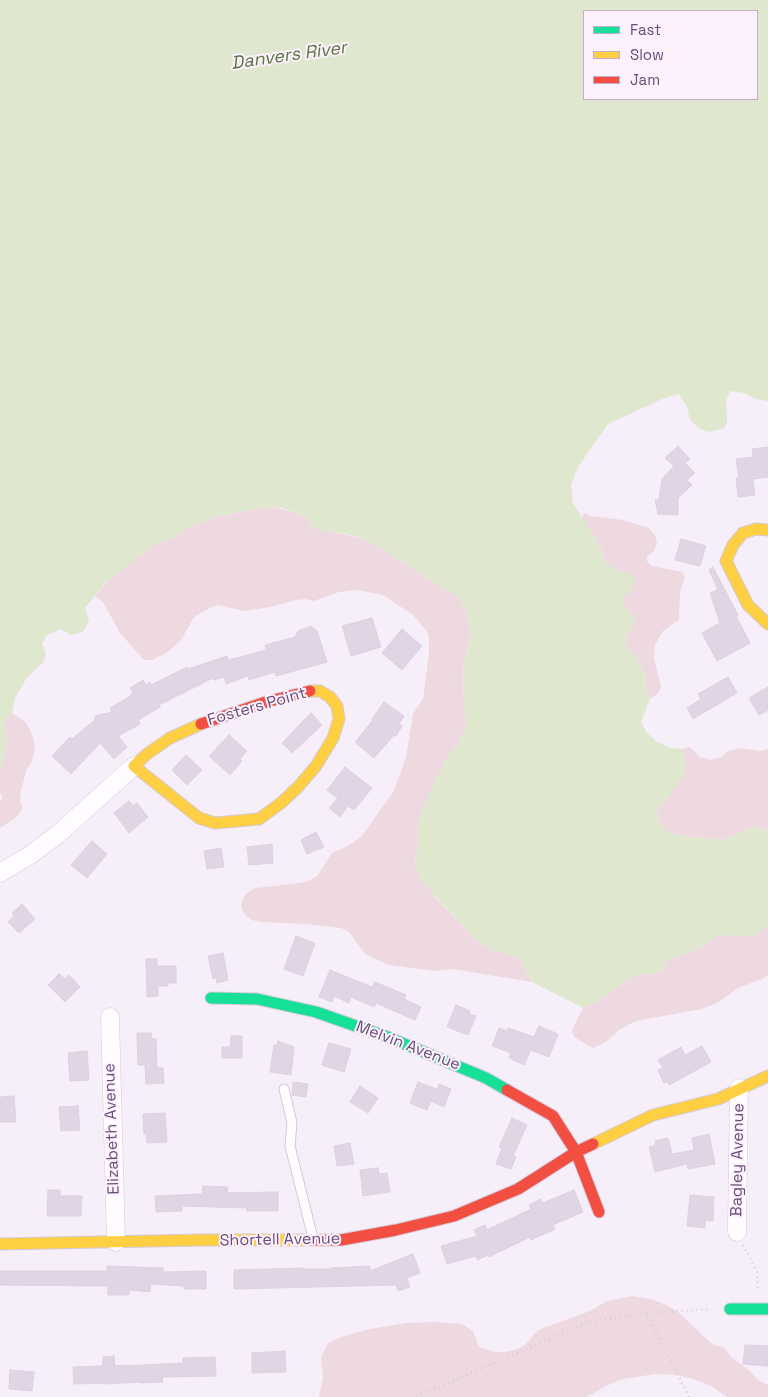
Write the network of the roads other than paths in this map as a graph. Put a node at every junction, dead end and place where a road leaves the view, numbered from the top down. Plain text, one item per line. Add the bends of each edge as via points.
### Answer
1 (768, 530) edge
2 (768, 624) edge
3 (134, 766) junction
4 (0, 873) edge
5 (211, 998) dead end
6 (110, 1017) dead end
7 (768, 1076) edge
8 (739, 1088) junction
9 (284, 1089) dead end
10 (576, 1152) junction
11 (599, 1212) dead end
12 (737, 1232) road end
13 (313, 1241) junction
14 (116, 1242) junction
15 (0, 1244) edge
16 (730, 1309) dead end
17 (764, 1309) edge

1 - 2 street via 756,529 742,534 726,561 748,604
3 - 3 street, Fosters Point via 170,738 200,724 266,702 320,691 337,706 339,719 333,738 316,766 281,803 259,819 216,823 199,818
3 - 4 street, Fosters Point via 57,835
5 - 10 street, Melvin Avenue via 258,999 316,1012 390,1038 486,1078 553,1116
6 - 14 street, Elizabeth Avenue
7 - 8 street, Shortell Avenue
8 - 10 street, Shortell Avenue via 718,1099 653,1115
8 - 12 street, Bagley Avenue
9 - 13 lane via 292,1123 290,1146
10 - 11 street, Melvin Avenue
10 - 13 street, Shortell Avenue via 518,1189 454,1216 340,1240
13 - 14 street, Shortell Avenue
14 - 15 street, Shortell Avenue
16 - 17 street

